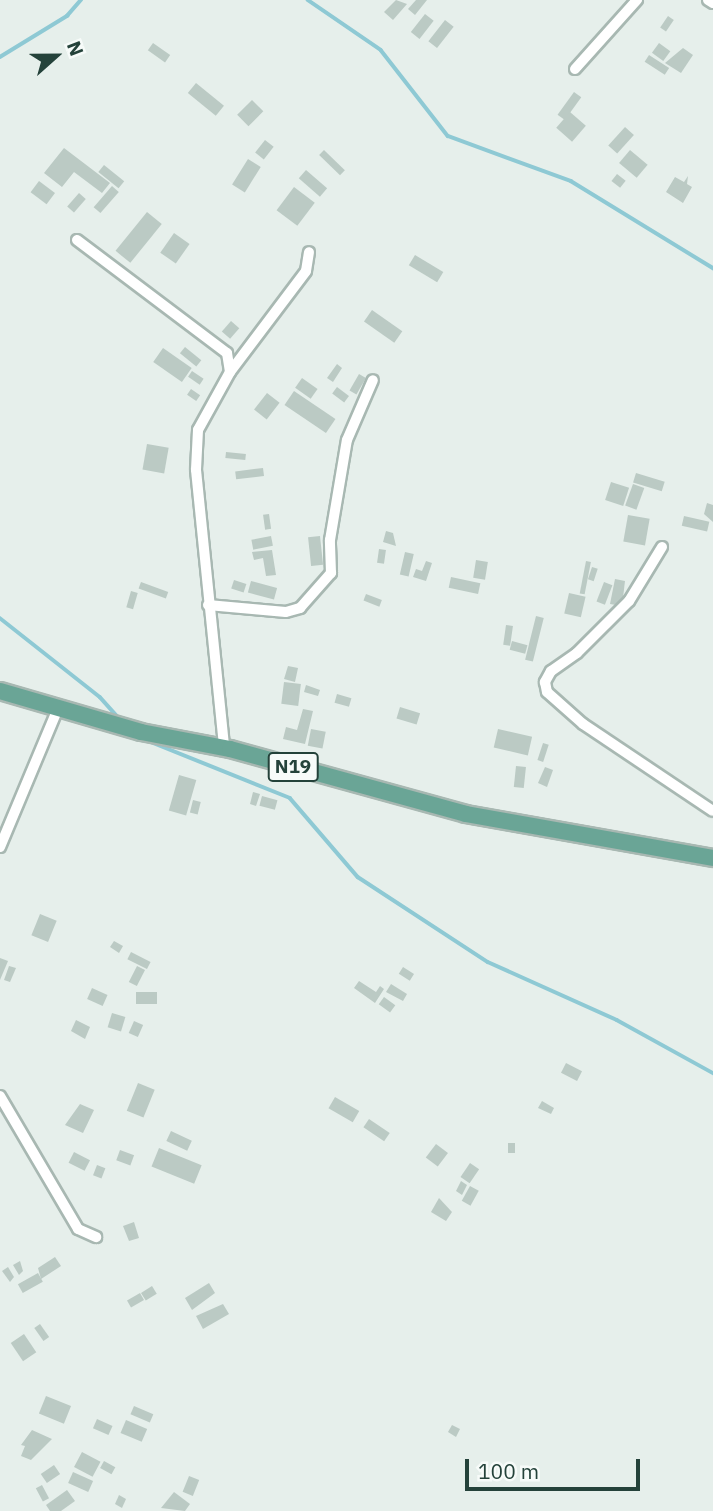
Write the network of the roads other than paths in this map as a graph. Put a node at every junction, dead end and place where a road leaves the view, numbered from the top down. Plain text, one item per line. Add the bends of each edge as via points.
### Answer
1 (637, 0) edge
2 (708, 0) edge
3 (713, 4) edge
4 (575, 69) dead end
5 (77, 240) dead end
6 (309, 252) dead end
7 (230, 372) junction
8 (373, 380) dead end
9 (662, 547) dead end
10 (208, 605) junction
11 (0, 691) edge
12 (59, 706) junction
13 (224, 748) junction
14 (712, 808) edge
15 (0, 847) edge
16 (713, 858) edge
17 (0, 1096) edge
18 (96, 1237) dead end

1 - 4 street
2 - 3 street
5 - 7 street via 227,353
6 - 7 street via 306,271
7 - 10 street via 198,430 196,470
8 - 10 street via 347,440 330,540 331,573 293,610
9 - 14 street via 629,601 578,653 551,671 545,682 557,705
10 - 13 street
11 - 12 main road, N19
12 - 13 main road, N19 via 141,732
12 - 15 street
13 - 16 main road, N19 via 466,814
17 - 18 street via 78,1229

